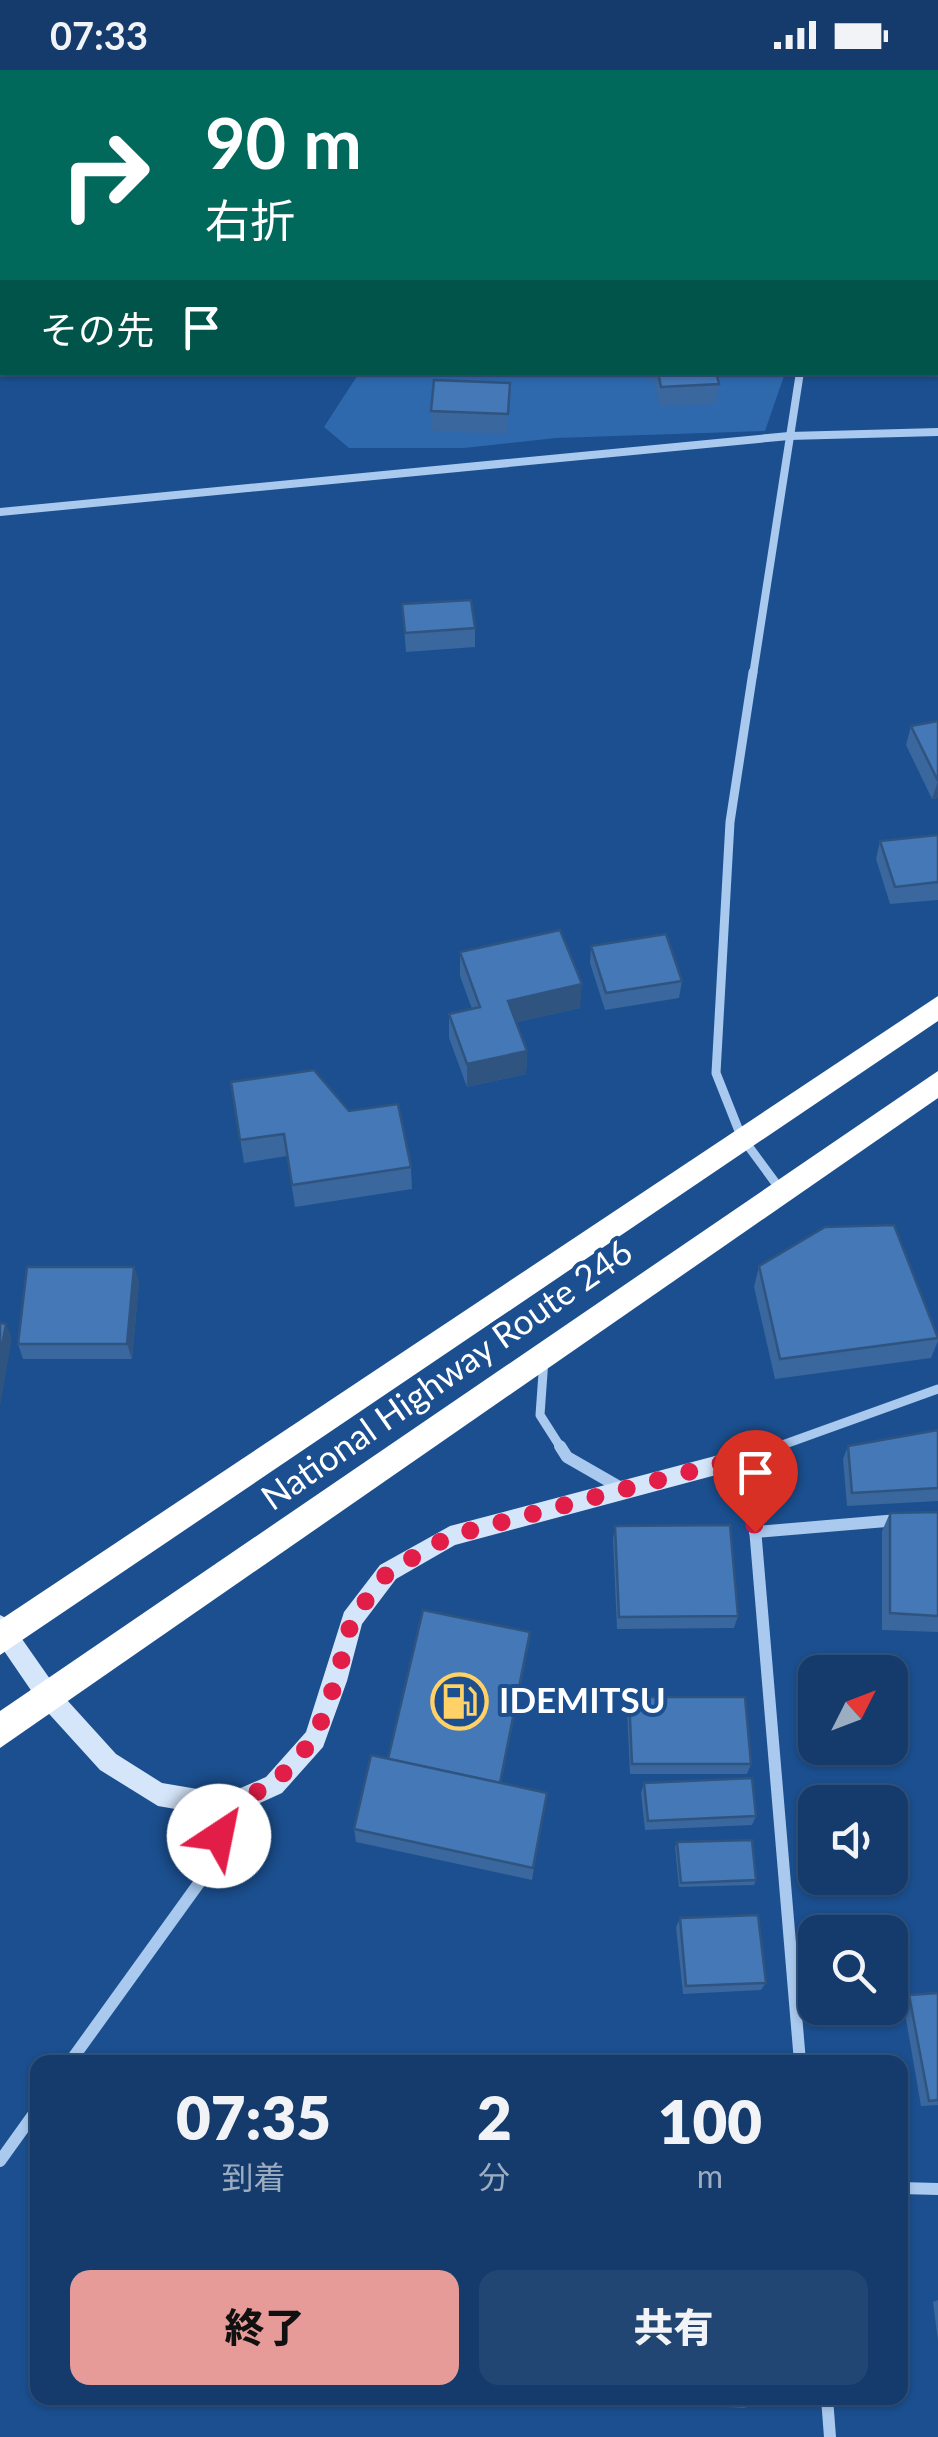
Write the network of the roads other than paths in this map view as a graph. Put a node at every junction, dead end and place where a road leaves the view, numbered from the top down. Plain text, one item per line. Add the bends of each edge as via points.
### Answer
1 (799, 375) edge
2 (938, 432) edge
3 (789, 436) junction
4 (0, 512) edge
5 (938, 1006) edge
6 (938, 1083) edge
7 (742, 1136) junction
8 (780, 1189) junction
9 (544, 1358) junction
10 (938, 1389) edge
11 (748, 1456) junction
12 (623, 1490) junction
13 (920, 1518) edge
14 (755, 1532) junction
15 (2, 1633) edge
16 (49, 1697) junction
17 (0, 1731) edge
18 (227, 1806) junction
19 (75, 2055) edge
20 (799, 2055) edge
21 (30, 2119) edge
22 (0, 2161) edge
23 (908, 2188) edge
24 (938, 2189) edge
25 (828, 2405) edge
26 (830, 2437) edge

1 - 3 street
2 - 3 street
3 - 4 street
3 - 7 street via 730,822 716,1073
5 - 7 highway, National Highway Route 246
6 - 8 highway, National Highway Route 246
7 - 8 street
7 - 15 highway, National Highway Route 246
8 - 9 highway, National Highway Route 246
9 - 12 street via 540,1415 567,1457
9 - 16 highway, National Highway Route 246
10 - 11 street
11 - 12 street
11 - 14 street
12 - 18 street via 450,1536 388,1572 352,1619 315,1738 274,1784
13 - 14 street
14 - 20 street
15 - 16 street
16 - 17 highway, National Highway Route 246
16 - 18 street via 108,1762 158,1794
18 - 19 street via 212,1865
21 - 22 street
23 - 24 street
25 - 26 street

